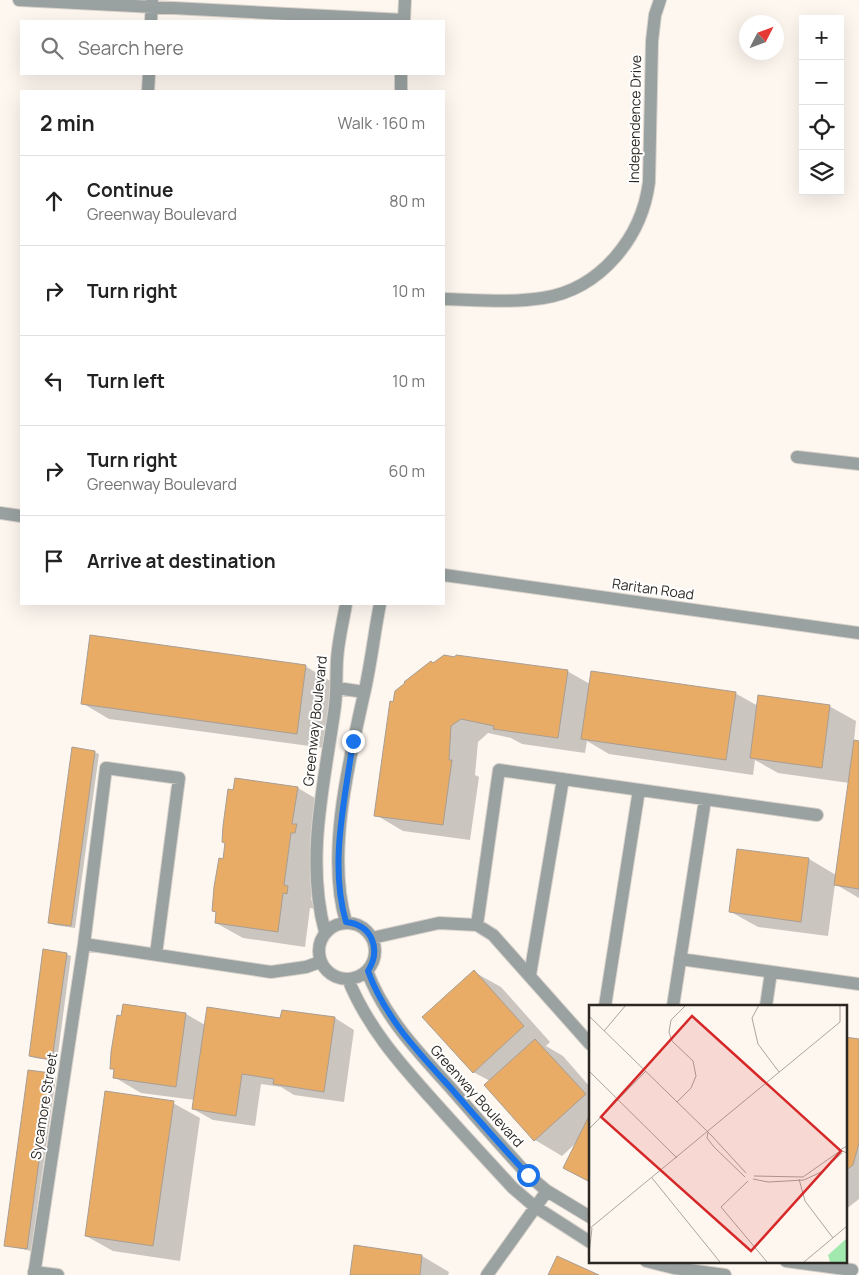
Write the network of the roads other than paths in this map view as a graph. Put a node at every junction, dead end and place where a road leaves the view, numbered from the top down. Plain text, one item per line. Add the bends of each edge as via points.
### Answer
1 (19, 0) edge
2 (405, 0) edge
3 (660, 0) edge
4 (152, 3) edge
5 (151, 20) edge
6 (404, 20) edge
7 (149, 75) edge
8 (402, 75) edge
9 (148, 90) edge
10 (401, 90) edge
11 (445, 299) edge
12 (797, 457) dead end
13 (859, 464) edge
14 (0, 513) edge
15 (20, 516) edge
16 (445, 575) edge
17 (346, 605) edge
18 (380, 605) edge
19 (859, 633) edge
20 (337, 688) junction
21 (364, 692) junction
22 (562, 779) junction
23 (639, 790) junction
24 (705, 800) junction
25 (817, 816) dead end
26 (346, 922) junction
27 (477, 925) junction
28 (325, 932) junction
29 (372, 938) junction
30 (84, 944) junction
31 (156, 954) junction
32 (680, 959) junction
33 (320, 962) junction
34 (368, 971) junction
35 (771, 972) junction
36 (530, 975) junction
37 (348, 979) junction
38 (859, 984) edge
39 (605, 1005) edge
40 (673, 1005) edge
41 (766, 1005) edge
42 (589, 1043) edge
43 (547, 1191) junction
44 (534, 1206) junction
45 (589, 1215) edge
46 (589, 1241) edge
47 (650, 1262) edge
48 (794, 1262) edge
49 (854, 1269) edge
50 (34, 1273) edge
51 (58, 1275) edge
52 (487, 1275) edge
53 (725, 1275) edge

1 - 4 street
2 - 6 street
3 - 11 street, Independence Drive via 652,41 650,182 633,235 596,276 546,298 518,301
4 - 5 street
4 - 6 street
7 - 9 street
8 - 10 street
12 - 13 street
14 - 15 street
16 - 19 street, Raritan Road
17 - 20 street, Greenway Boulevard via 337,659
18 - 21 street
20 - 21 street
20 - 28 street, Greenway Boulevard via 316,866
21 - 26 street via 353,741 340,833 338,867
22 - 23 street
22 - 27 street via 499,770
22 - 36 street
23 - 24 street
23 - 39 street
24 - 25 street
24 - 32 street
26 - 28 street
26 - 29 street via 361,926
27 - 29 street via 439,923
27 - 36 street via 493,935
28 - 33 street via 319,944
29 - 34 street via 375,955
30 - 31 street
30 - 31 street, Sycamore Street via 106,768 179,778
30 - 50 street, Sycamore Street
31 - 33 street via 271,972 306,968
32 - 35 street
32 - 40 street
33 - 37 street via 331,975
34 - 37 street
34 - 43 street, Greenway Boulevard via 374,989 418,1052 528,1175
35 - 38 street
35 - 41 street
36 - 42 street
37 - 44 street via 376,1033 400,1064 513,1188
43 - 44 street
43 - 45 street, Greenway Boulevard
44 - 46 street
44 - 52 street
47 - 53 street
48 - 49 street
50 - 51 street

